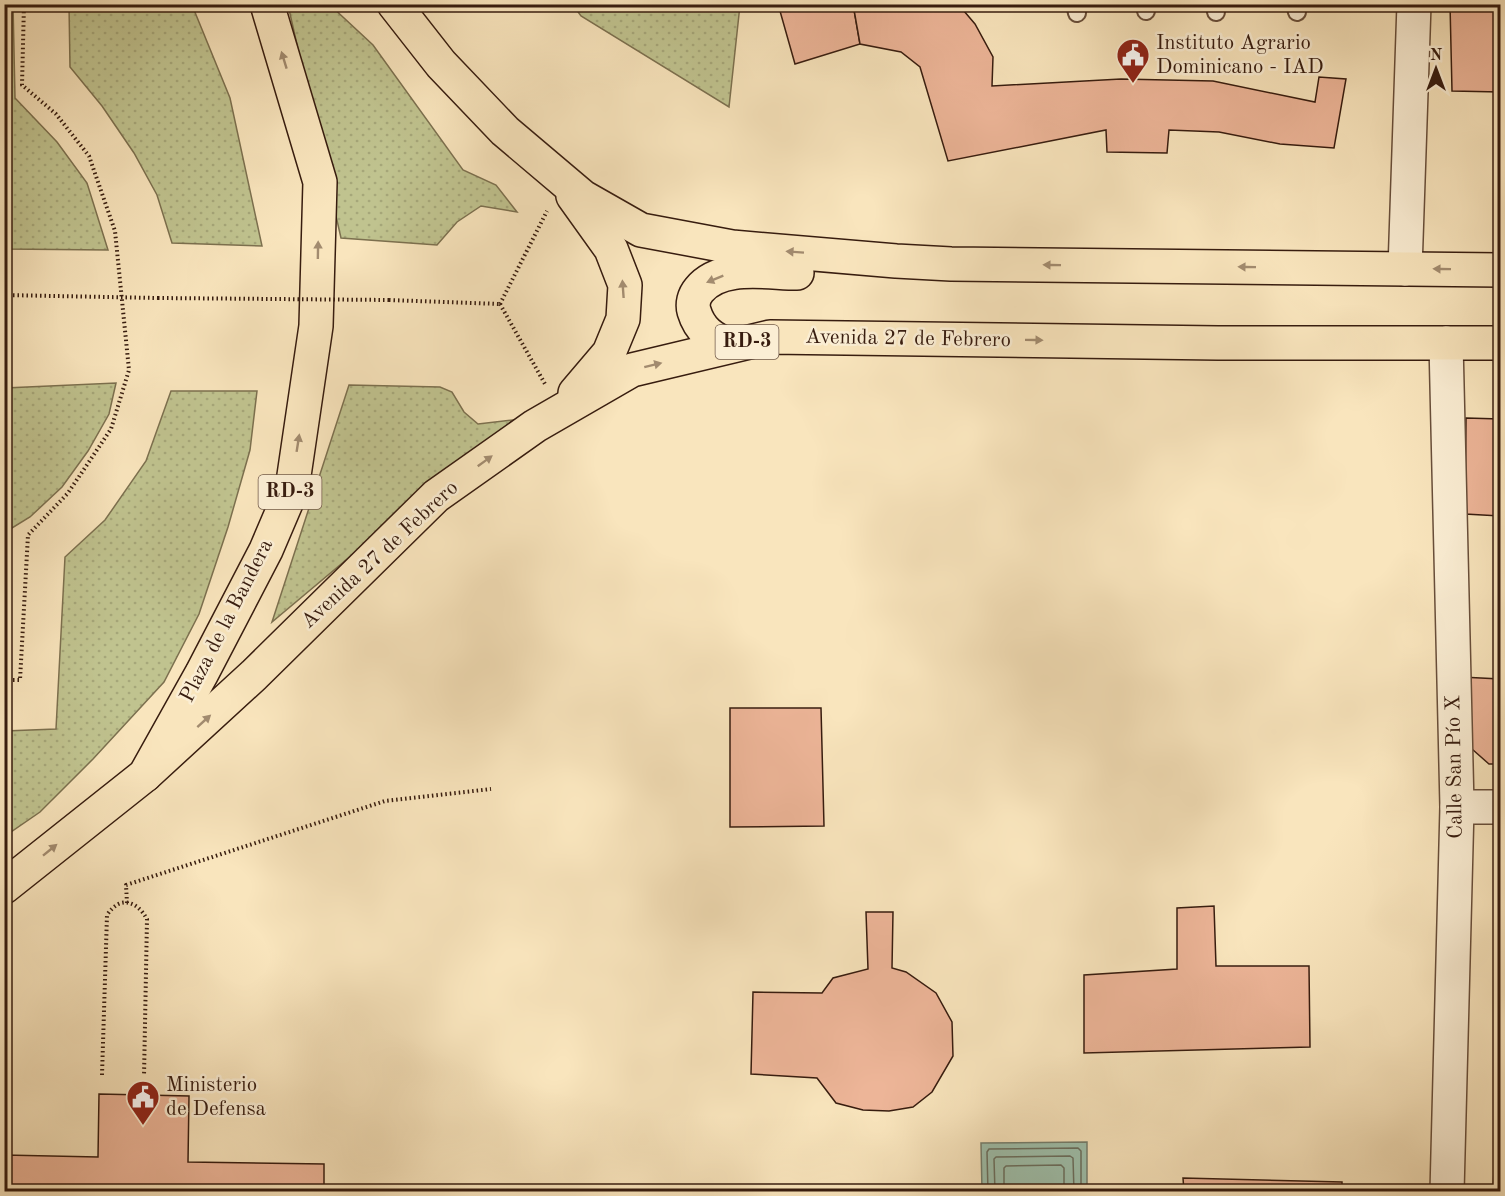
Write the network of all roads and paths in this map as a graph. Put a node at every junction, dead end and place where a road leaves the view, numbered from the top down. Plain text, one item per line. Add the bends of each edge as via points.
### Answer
1 (24, 4) edge
2 (267, 4) edge
3 (394, 4) edge
4 (414, 4) edge
5 (1414, 4) edge
6 (441, 64) junction
7 (563, 180) junction
8 (896, 261) junction
9 (1405, 269) junction
10 (1500, 270) edge
11 (4, 295) edge
12 (120, 297) junction
13 (500, 304) junction
14 (1446, 343) junction
15 (1500, 343) edge
16 (729, 346) junction
17 (560, 411) junction
18 (4, 680) edge
19 (145, 775) junction
20 (491, 789) dead end
21 (1457, 807) junction
22 (1500, 807) edge
23 (4, 887) edge
24 (127, 903) junction
25 (102, 1076) dead end
26 (144, 1076) dead end
27 (1447, 1191) edge

1 - 12 path via 22,86 56,114 89,156 115,231
19 -> 2 highway, Plaza de la Bandera / RD-3 via 266,550 292,489 316,326 320,182
3 - 6 highway
4 - 6 highway
5 - 9 street
6 - 7 highway via 504,131
8 -> 7 highway via 732,246 641,230 583,197
7 - 13 path
17 -> 7 highway via 609,353 623,319 625,285 611,249
9 -> 8 highway
8 -> 16 highway via 860,274 753,272 729,273 707,280 696,293 693,306 697,321 709,336
10 -> 9 highway
11 - 12 path
12 - 13 path, bridge
12 - 18 path via 129,370 111,429 68,493 28,535 20,680
13 - 17 path
14 - 15 highway, Avenida 27 de Febrero / RD-3
16 -> 14 highway, Avenida 27 de Febrero / RD-3 via 770,337
14 - 21 street, Calle San Pío X
17 -> 16 highway, Avenida 27 de Febrero / RD-3 via 632,370
19 -> 17 highway, Avenida 27 de Febrero / RD-3 via 254,675 436,496
23 -> 19 highway, Plaza de la Bandera / RD-3
20 - 24 path via 385,801 126,885
21 - 22 street
21 - 27 street, Calle San Pío X
24 - 25 path via 112,907 107,915
24 - 26 path via 141,908 147,919

